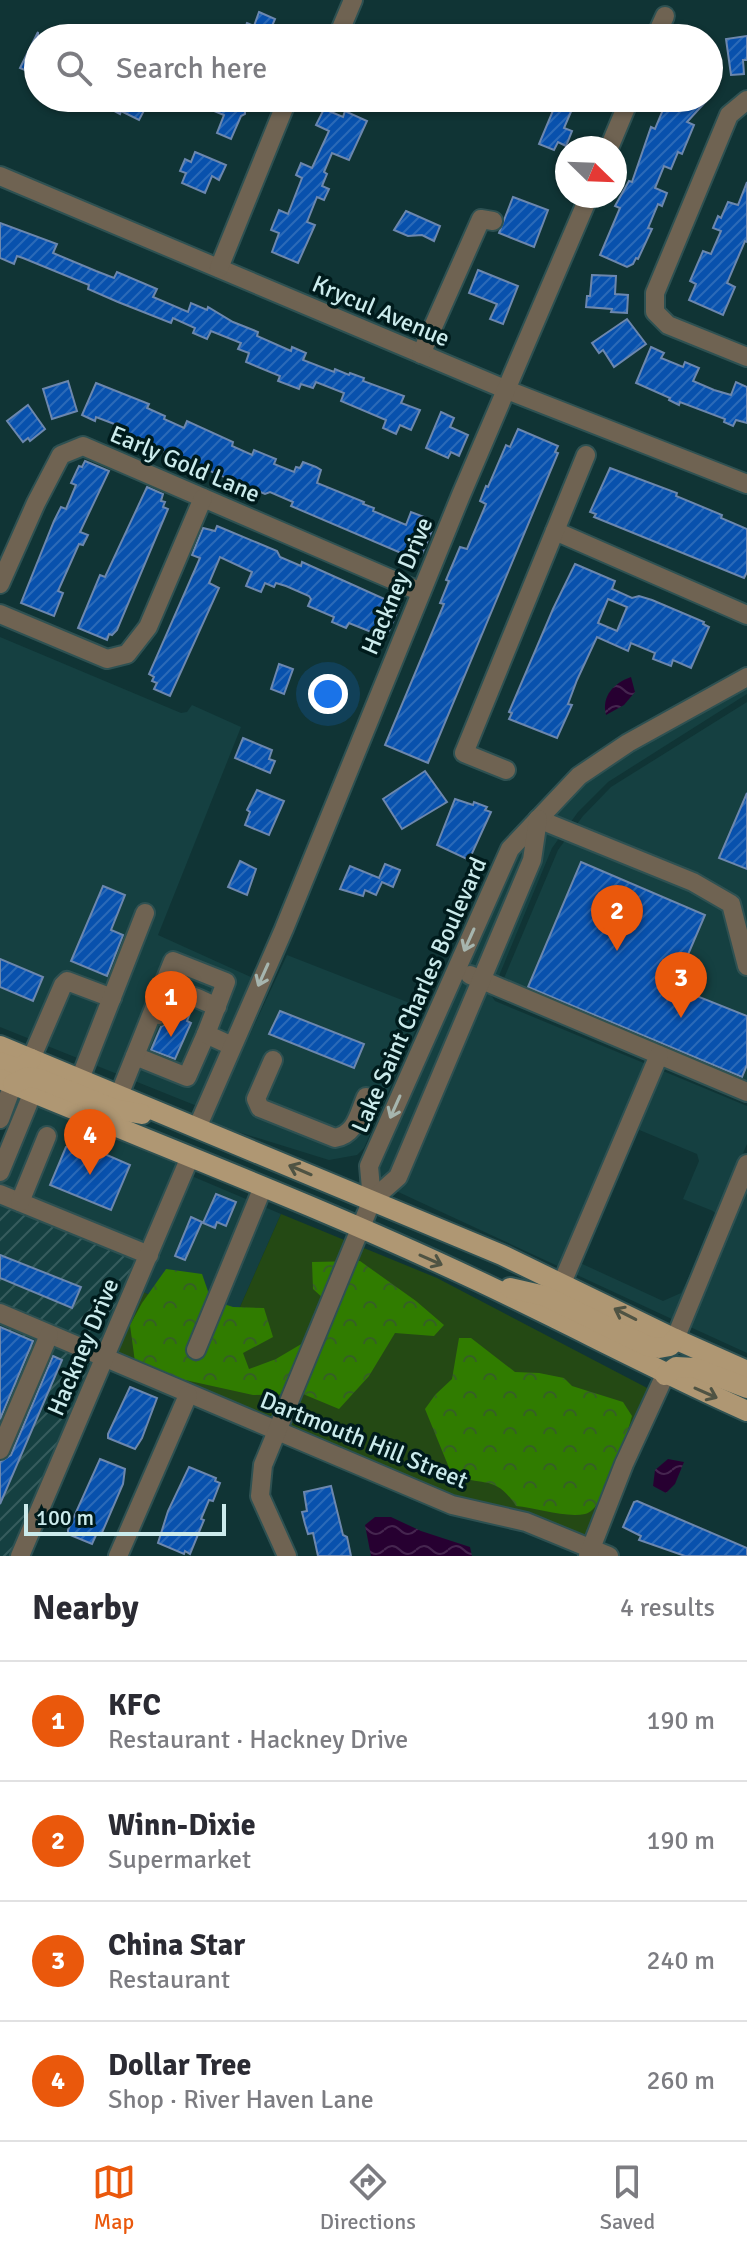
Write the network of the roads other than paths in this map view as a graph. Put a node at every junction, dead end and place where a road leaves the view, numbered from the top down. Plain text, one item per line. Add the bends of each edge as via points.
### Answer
1 (353, 0) edge
2 (665, 16) dead end
3 (343, 24) edge
4 (661, 24) edge
5 (747, 100) edge
6 (282, 112) edge
7 (624, 112) edge
8 (614, 136) edge
9 (0, 176) edge
10 (584, 208) edge
11 (493, 221) dead end
12 (219, 268) junction
13 (421, 354) junction
14 (747, 357) edge
15 (507, 390) junction
16 (586, 455) dead end
17 (747, 484) edge
18 (203, 498) junction
19 (555, 531) junction
20 (0, 584) edge
21 (421, 592) junction
22 (0, 614) edge
23 (747, 615) edge
24 (747, 677) edge
25 (506, 770) dead end
26 (538, 819) junction
27 (145, 913) dead end
28 (747, 966) edge
29 (456, 969) junction
30 (481, 979) junction
31 (112, 998) junction
32 (217, 1007) junction
33 (206, 1034) junction
34 (0, 1046) edge
35 (232, 1046) junction
36 (659, 1055) junction
37 (138, 1057) junction
38 (31, 1059) junction
39 (273, 1060) dead end
40 (0, 1062) edge
41 (80, 1079) junction
42 (15, 1085) edge
43 (747, 1092) edge
44 (366, 1097) dead end
45 (117, 1102) junction
46 (0, 1119) edge
47 (197, 1128) junction
48 (47, 1136) dead end
49 (190, 1157) junction
50 (747, 1164) edge
51 (0, 1172) edge
52 (263, 1187) junction
53 (0, 1194) edge
54 (372, 1200) junction
55 (20, 1202) junction
56 (359, 1228) junction
57 (149, 1255) junction
58 (475, 1279) junction
59 (562, 1283) junction
60 (0, 1313) edge
61 (49, 1335) junction
62 (675, 1339) junction
63 (196, 1350) dead end
64 (104, 1359) junction
65 (747, 1371) edge
66 (665, 1375) junction
67 (747, 1388) edge
68 (188, 1395) junction
69 (747, 1411) edge
70 (279, 1431) junction
71 (0, 1450) edge
72 (589, 1552) edge
73 (20, 1556) edge
74 (118, 1556) edge
75 (287, 1556) edge
76 (609, 1556) edge

1 - 3 street
2 - 4 street
5 - 14 street via 729,115 655,293 655,312 668,325
6 - 12 street
7 - 8 street
9 - 12 street, Krycul Avenue
10 - 15 street, Hackney Drive
11 - 13 street via 481,219
12 - 13 street, Krycul Avenue
13 - 15 street, Krycul Avenue
15 - 17 street, Krycul Avenue
15 - 21 street, Hackney Drive
16 - 19 street
18 - 20 street, Early Gold Lane via 83,446 61,455
18 - 21 street, Early Gold Lane
18 - 22 street via 148,627 127,654 107,659
19 - 23 street
19 - 25 street via 464,753
21 -> 35 street, Hackney Drive
24 - 26 street, Lake Saint Charles Boulevard via 579,776
26 - 28 street via 693,882 731,904
26 -> 29 street, Lake Saint Charles Boulevard via 510,849
26 - 30 street, Lake Saint Charles Boulevard via 532,860
27 - 31 street
29 - 30 street
29 -> 54 street, Lake Saint Charles Boulevard via 369,1166
30 - 36 street
30 - 54 street, Lake Saint Charles Boulevard via 398,1177
31 - 38 street via 67,981
31 - 41 street
32 - 33 street
32 - 37 street via 183,994 169,999
32 - 37 street via 226,982 173,961
33 - 35 street
33 - 37 street via 187,1077
34 - 38 main road
35 - 47 street, Hackney Drive
36 - 43 street
36 - 59 street
37 - 45 street
38 - 40 main road via 17,1068
38 - 41 main road
39 - 44 street via 256,1099 260,1108 335,1138 352,1129
41 - 45 main road
42 - 45 main road via 28,1077 40,1079
42 - 46 street
42 - 49 main road
42 - 51 street
45 - 47 main road
54 -> 47 main road
48 - 55 street
49 - 52 main road
49 - 57 street, Hackney Drive
50 - 62 street
52 - 56 main road
52 - 63 street
53 - 55 street
54 - 56 street, Lake Saint Charles Boulevard
54 - 59 main road
55 - 57 street
56 -> 58 main road
56 - 70 street, Lake Saint Charles Boulevard
57 - 64 street, Hackney Drive
58 - 62 main road via 545,1296 647,1346 670,1346
58 - 66 main road
62 -> 59 main road
60 - 61 street, Dartmouth Hill Street
61 - 64 street, Dartmouth Hill Street
61 - 71 street
62 - 65 main road
64 - 68 street, Dartmouth Hill Street
64 - 73 street, Hackney Drive
66 - 67 main road via 676,1367 695,1368
66 -> 69 main road
66 - 72 street
68 - 70 street, Dartmouth Hill Street
68 - 74 street
70 - 72 street, Dartmouth Hill Street via 452,1505 526,1522
70 - 75 street, Lake Saint Charles Boulevard via 263,1465 260,1496
72 - 76 street, Dartmouth Hill Street

